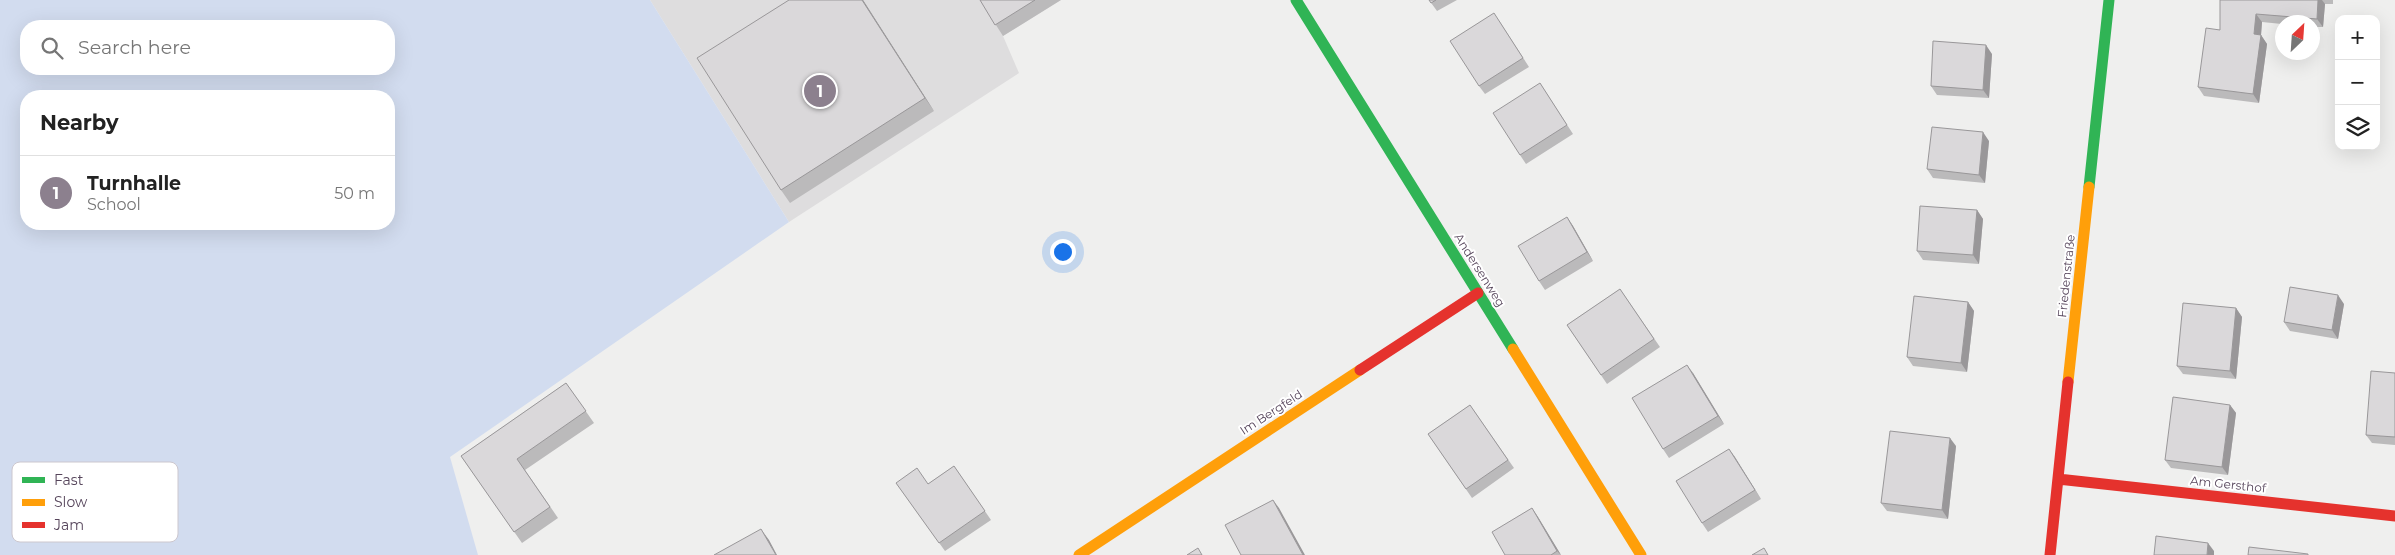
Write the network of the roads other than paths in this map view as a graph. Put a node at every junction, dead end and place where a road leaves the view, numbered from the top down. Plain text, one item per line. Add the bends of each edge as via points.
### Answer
1 (1296, 0) edge
2 (2109, 0) edge
3 (1478, 293) junction
4 (2058, 479) junction
5 (2395, 516) edge
6 (1079, 555) edge
7 (1641, 555) edge
8 (2050, 555) edge

1 - 3 street, Andersenweg
2 - 4 street, Friedenstraße
3 - 6 street, Im Bergfeld
3 - 7 street, Andersenweg
4 - 5 street, Am Gersthof
4 - 8 street, Friedenstraße

